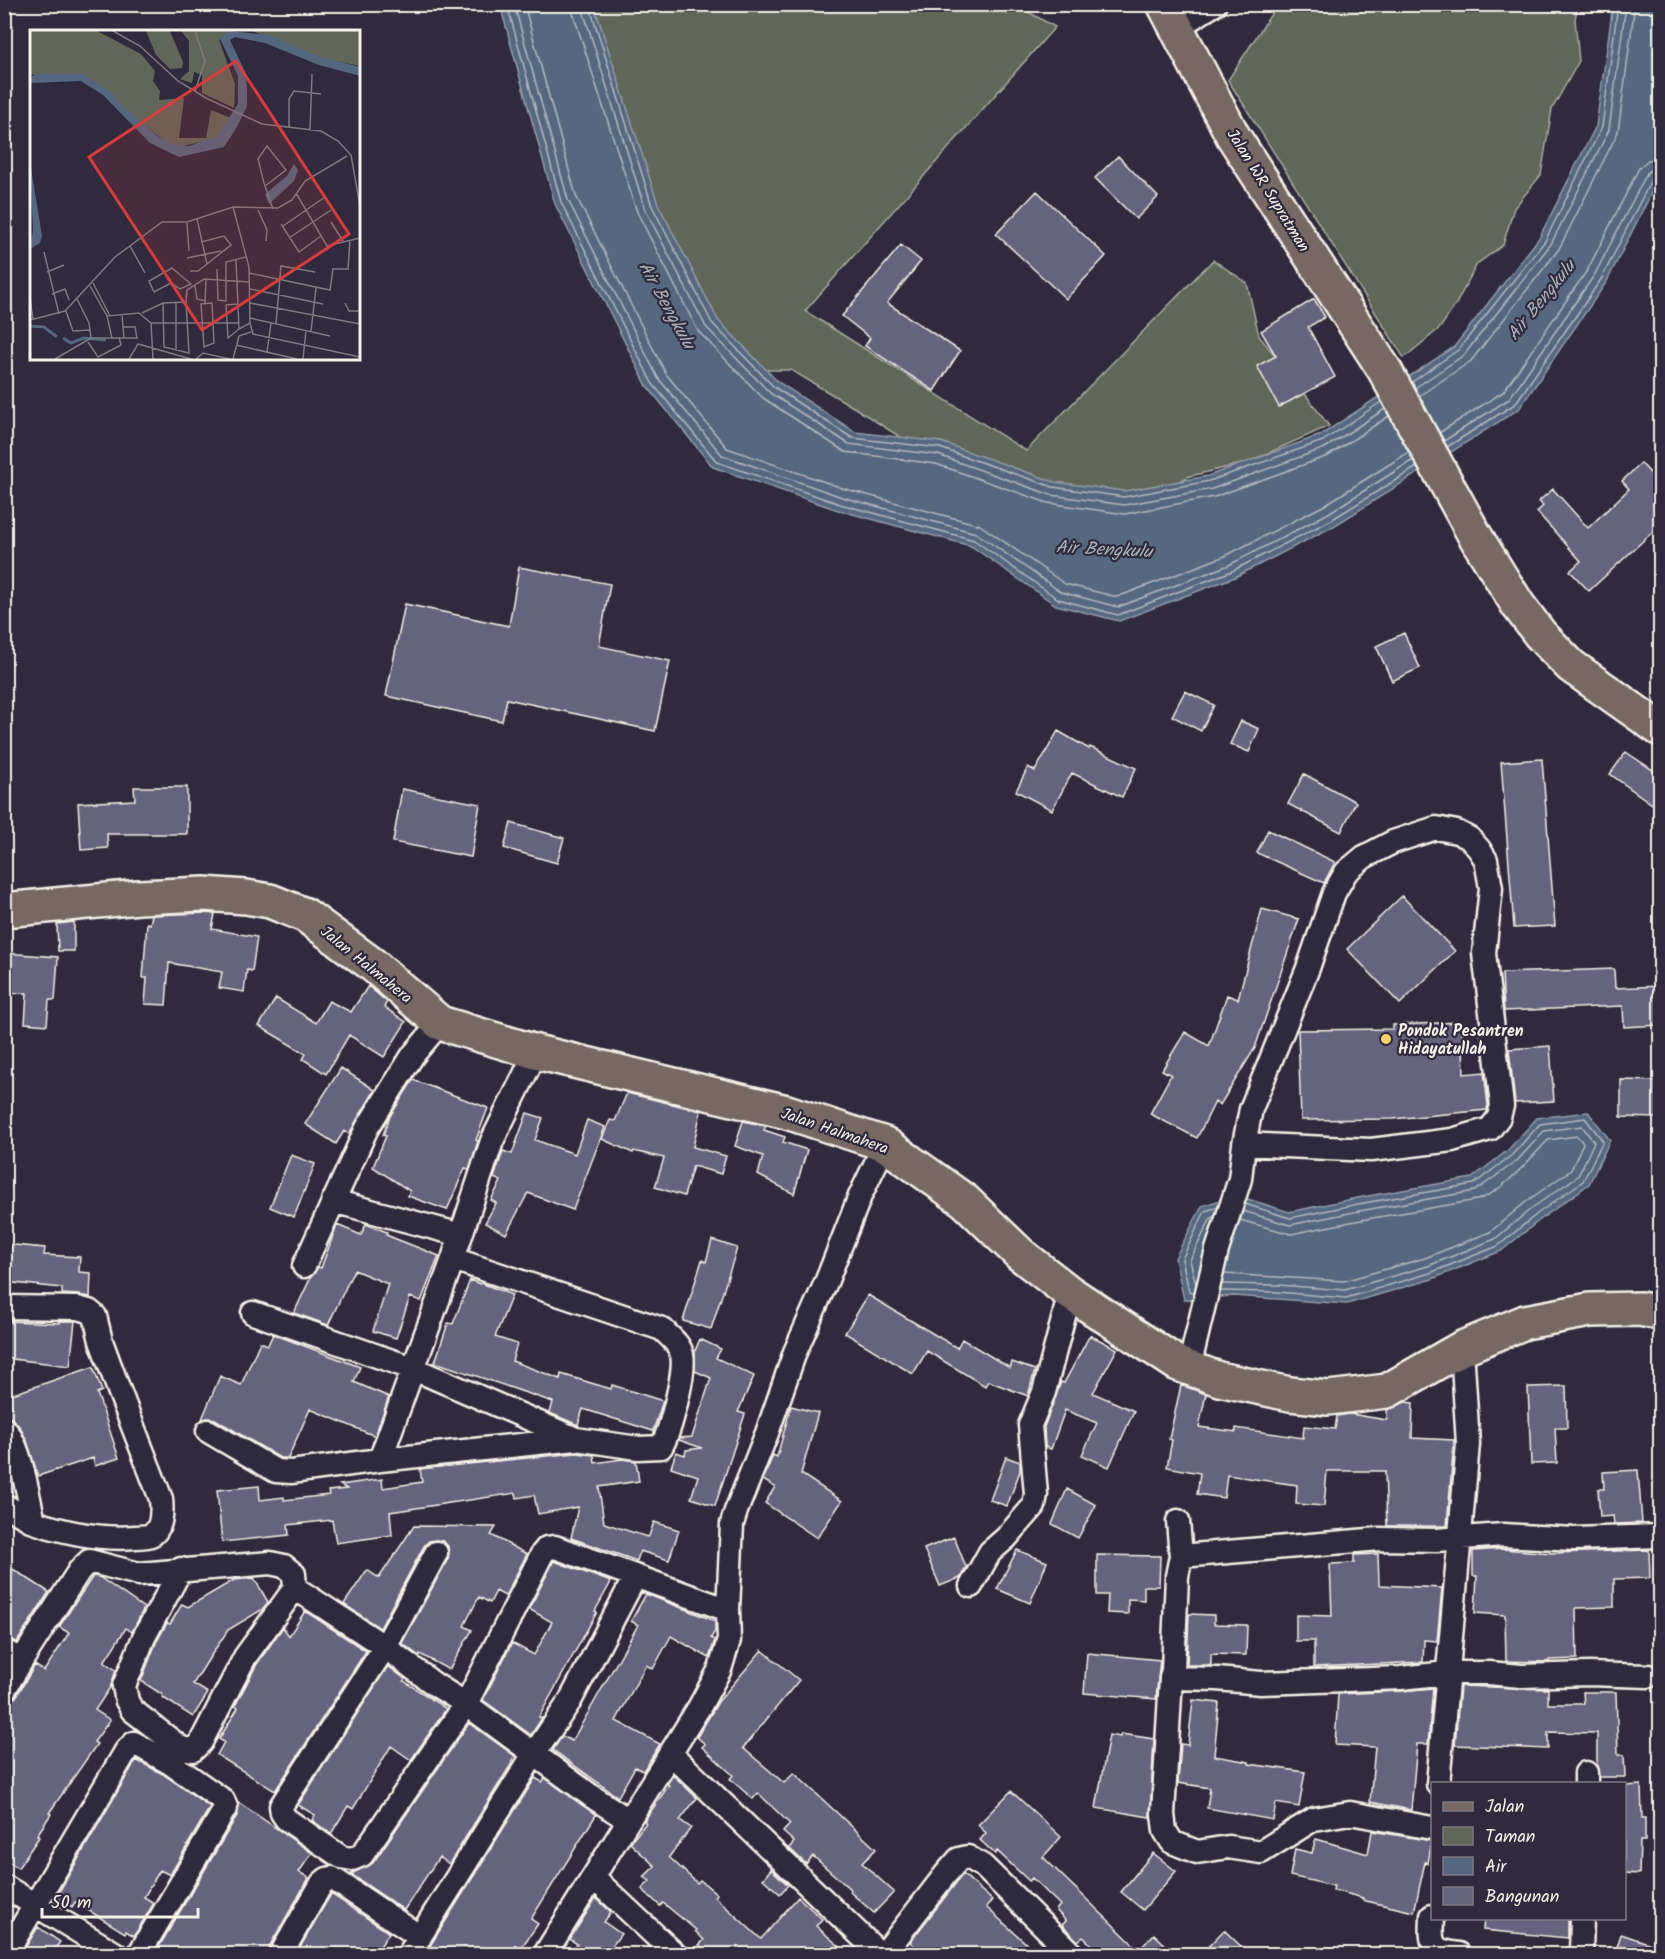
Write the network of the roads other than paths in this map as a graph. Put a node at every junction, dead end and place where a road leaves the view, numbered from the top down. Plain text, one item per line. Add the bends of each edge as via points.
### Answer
1 (1215, 4) edge
2 (1170, 16) edge
3 (1660, 729) edge
4 (4, 910) edge
5 (440, 1023) junction
6 (536, 1053) junction
7 (1244, 1143) junction
8 (885, 1144) junction
9 (333, 1201) junction
10 (461, 1235) junction
11 (453, 1259) junction
12 (304, 1266) dead end
13 (1070, 1293) junction
14 (4, 1307) edge
15 (253, 1313) dead end
16 (1660, 1313) edge
17 (1462, 1348) junction
18 (412, 1368) junction
19 (1189, 1368) junction
20 (4, 1428) edge
21 (208, 1431) dead end
22 (576, 1439) junction
23 (380, 1460) junction
24 (4, 1505) edge
25 (1178, 1521) dead end
26 (34, 1522) junction
27 (1660, 1536) edge
28 (99, 1537) junction
29 (1460, 1537) junction
30 (436, 1553) dead end
31 (1181, 1556) junction
32 (90, 1561) junction
33 (181, 1569) junction
34 (635, 1577) junction
35 (972, 1586) dead end
36 (295, 1588) junction
37 (728, 1610) junction
38 (385, 1647) junction
39 (13, 1655) edge
40 (1447, 1673) junction
41 (1648, 1676) dead end
42 (1171, 1678) junction
43 (4, 1690) edge
44 (466, 1704) junction
45 (670, 1753) junction
46 (534, 1754) junction
47 (176, 1755) junction
48 (1438, 1782) edge
49 (628, 1820) junction
50 (1431, 1828) edge
51 (594, 1878) junction
52 (4, 1886) edge
53 (35, 1906) junction
54 (1432, 1920) edge
55 (1582, 1920) edge
56 (414, 1946) edge
57 (6, 1954) edge
58 (116, 1954) edge
59 (139, 1954) edge
60 (280, 1954) edge
61 (545, 1954) edge
62 (675, 1954) edge
63 (882, 1954) edge
64 (1072, 1954) edge
65 (1459, 1954) edge
66 (1581, 1954) edge

1 - 2 street
2 - 3 main road, Jalan WR Supratman via 1233,136 1384,369 1474,534 1518,605 1572,666
4 - 5 main road, Jalan Halmahera via 204,894 270,901 305,915 373,965
5 - 6 main road, Jalan Halmahera
5 - 9 street via 412,1055 390,1090
6 - 8 main road, Jalan Halmahera via 787,1112
6 - 10 street via 492,1141
7 - 7 street via 1371,1150 1452,1140 1495,1124 1502,1106 1484,953 1491,888 1486,860 1469,838 1436,828 1393,842 1346,872 1334,893 1251,1109
7 - 19 street via 1240,1179 1217,1250
8 - 13 main road, Jalan Halmahera via 964,1202
8 - 37 street via 795,1352 736,1511
9 - 10 street
9 - 12 street
10 - 11 street
11 - 18 street
11 - 22 street via 662,1329 678,1344 683,1357 681,1373 670,1430 661,1447 638,1448
13 - 19 main road, Jalan Halmahera
13 - 35 street via 1044,1392 1030,1425 1034,1506 990,1552
14 - 28 street via 78,1308 95,1316 161,1498 162,1513 153,1534
15 - 18 street
16 - 17 main road, Jalan Halmahera via 1640,1309 1590,1310 1525,1322
17 - 19 main road, Jalan Halmahera via 1387,1391 1328,1398 1237,1383
17 - 29 street via 1468,1444
18 - 22 street
18 - 23 street
20 - 26 street via 16,1448
21 - 23 street via 276,1471
22 - 23 street
24 - 26 street
25 - 31 street
26 - 28 street
27 - 29 street
28 - 32 street
29 - 31 street via 1380,1539
29 - 40 street
30 - 38 street
31 - 42 street
32 - 33 street via 139,1574
32 - 39 street
33 - 36 street via 277,1564 294,1574
33 - 47 street via 144,1637 124,1686 132,1710
34 - 37 street
34 - 44 street via 555,1547 547,1548
34 - 46 street via 570,1701
36 - 38 street
36 - 47 street via 245,1657 201,1742 193,1750
37 - 45 street via 729,1640 720,1669
38 - 44 street
38 - 44 street via 284,1799 281,1806 286,1820 341,1857 352,1859 362,1855
39 - 43 street
40 - 41 street
40 - 42 street via 1261,1683
40 - 48 street
42 - 50 street via 1163,1814 1165,1831 1172,1842 1197,1852 1228,1847 1261,1852 1314,1819 1350,1813
44 - 46 street
45 - 49 street
45 - 63 street
46 - 49 street
46 - 56 street
47 - 53 street via 134,1743 126,1750
47 - 59 street via 226,1807
49 - 51 street
51 - 61 street
51 - 62 street
52 - 53 street
53 - 57 street
53 - 58 street
54 - 65 street via 1432,1941 1436,1947 1444,1953
55 - 66 street
56 - 60 street via 332,1878 322,1883
63 - 64 street via 959,1859 968,1857 983,1866

